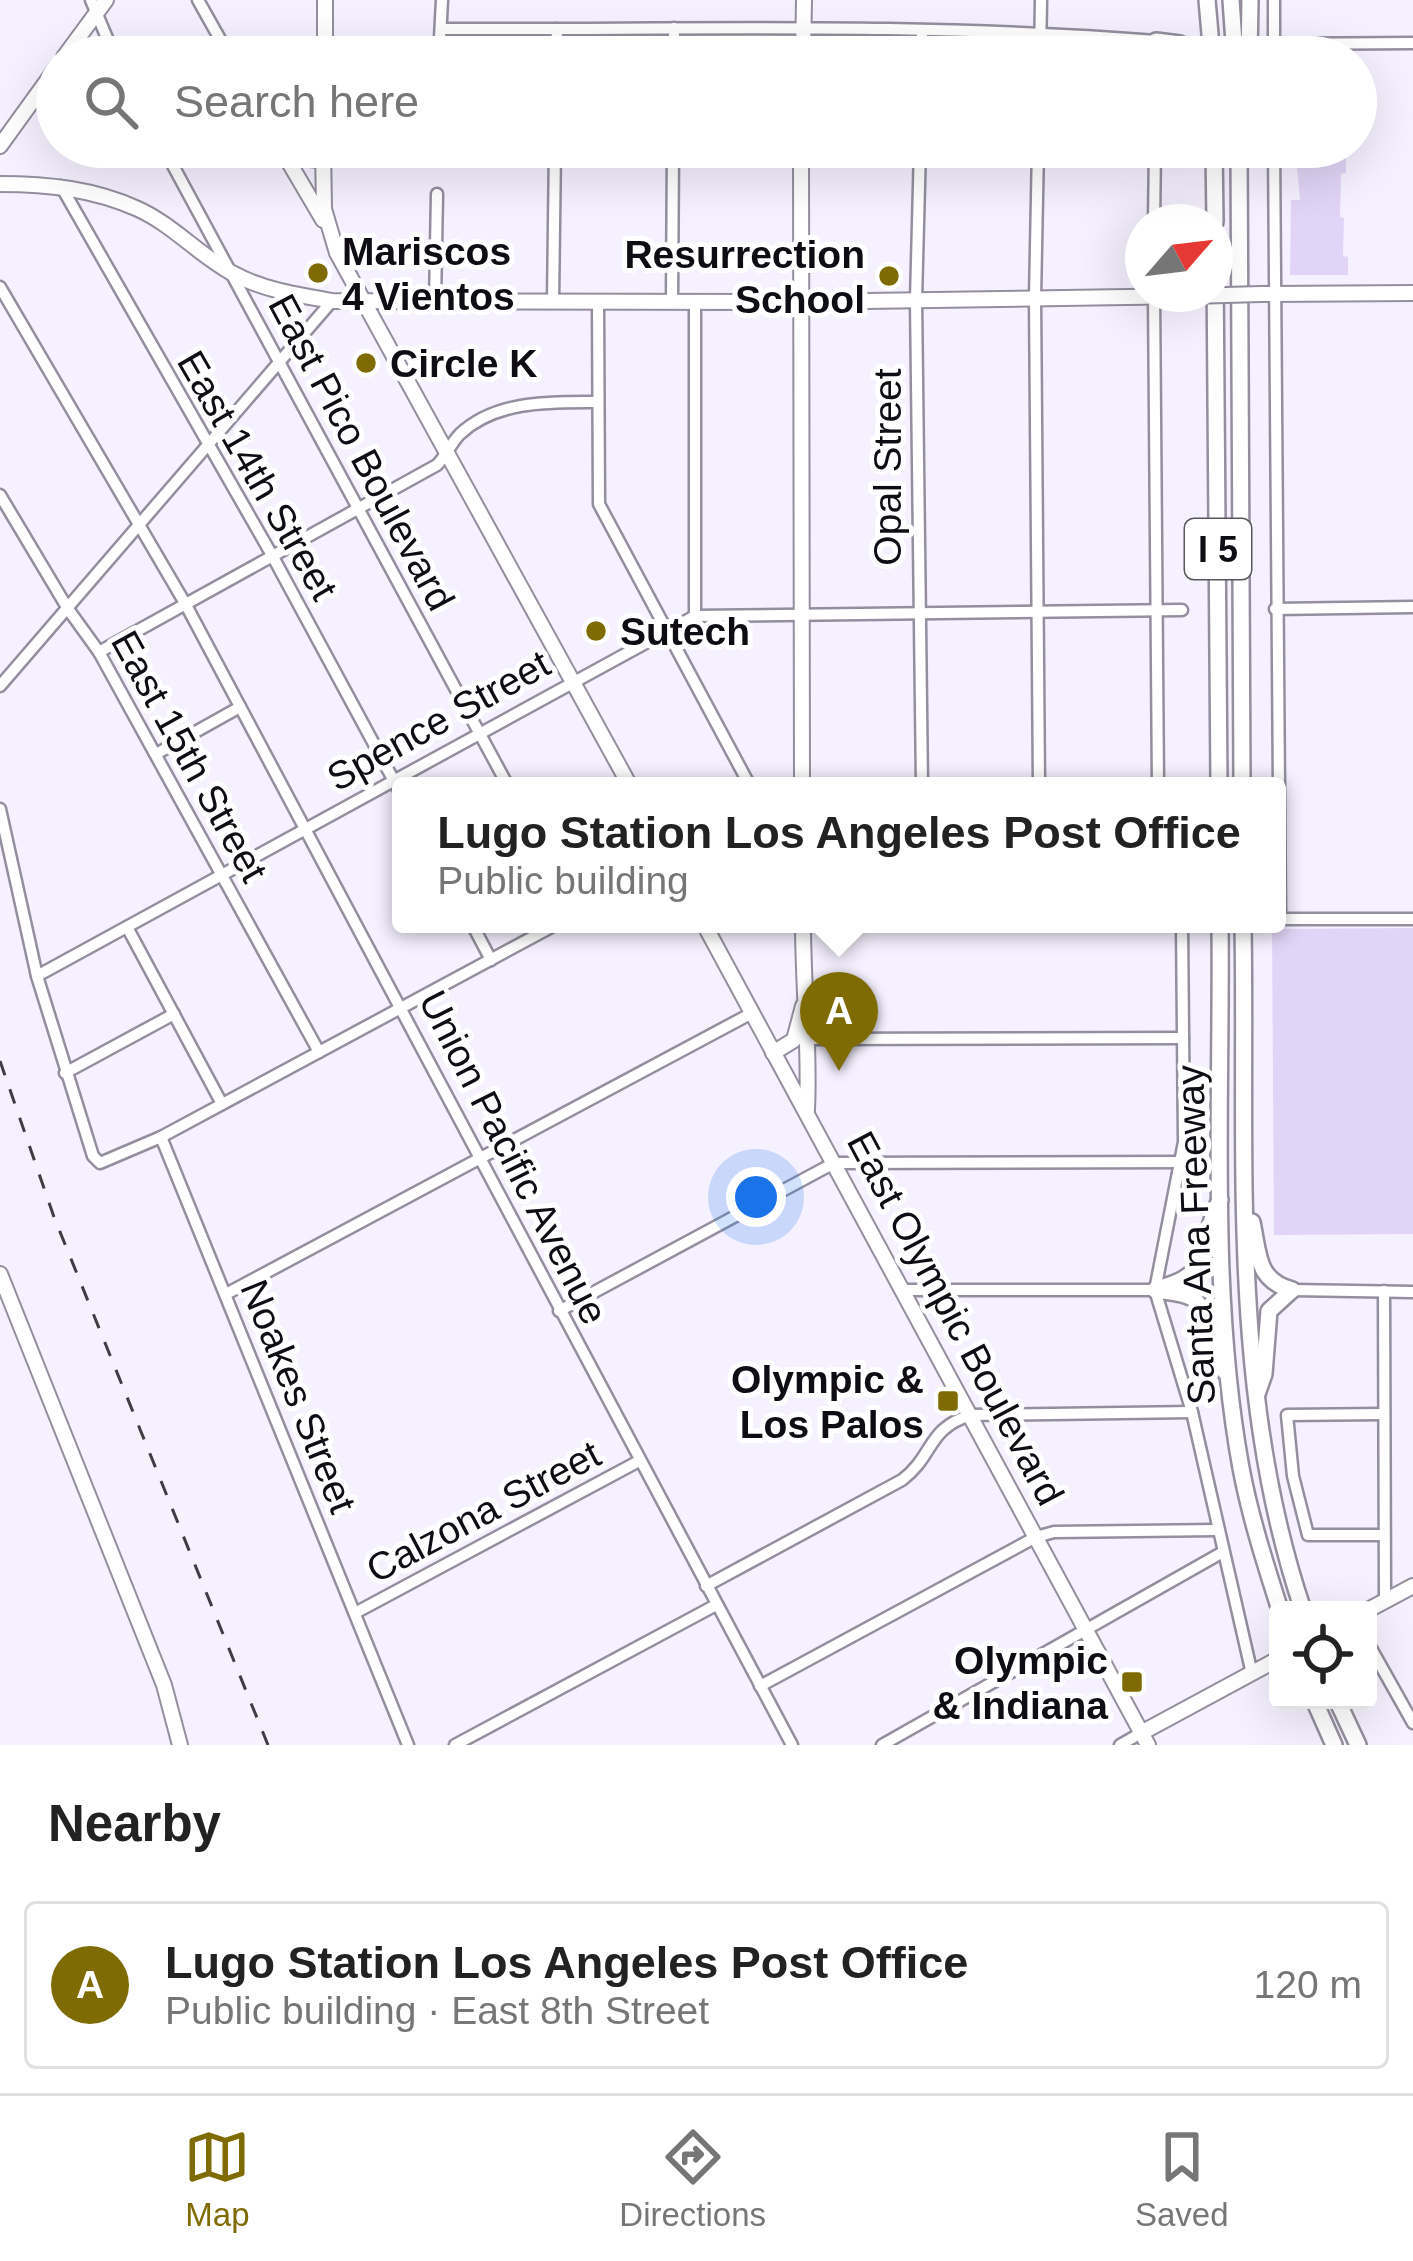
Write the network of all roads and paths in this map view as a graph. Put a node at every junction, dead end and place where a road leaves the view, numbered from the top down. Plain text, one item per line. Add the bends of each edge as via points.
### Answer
1 (198, 0) edge
2 (325, 0) edge
3 (442, 0) edge
4 (803, 0) edge
5 (1041, 0) edge
6 (1207, 0) edge
7 (1231, 0) edge
8 (1250, 0) edge
9 (1274, 0) edge
10 (98, 4) edge
11 (443, 28) junction
12 (674, 28) junction
13 (803, 28) junction
14 (557, 29) junction
15 (922, 29) junction
16 (1041, 32) junction
17 (77, 36) edge
18 (108, 36) edge
19 (218, 36) edge
20 (325, 36) edge
21 (442, 36) edge
22 (557, 36) edge
23 (674, 36) edge
24 (803, 36) edge
25 (922, 36) edge
26 (1041, 36) edge
27 (1068, 36) edge
28 (1210, 36) edge
29 (1234, 36) edge
30 (1249, 36) edge
31 (1274, 36) edge
32 (1413, 43) edge
33 (1377, 45) edge
34 (36, 96) edge
35 (0, 146) edge
36 (174, 168) edge
37 (292, 168) edge
38 (324, 168) edge
39 (555, 168) edge
40 (673, 168) edge
41 (801, 168) edge
42 (919, 168) edge
43 (1038, 168) edge
44 (1155, 168) edge
45 (1213, 168) edge
46 (1239, 168) edge
47 (1273, 168) edge
48 (0, 184) edge
49 (62, 186) junction
50 (437, 194) dead end
51 (1154, 204) edge
52 (1214, 204) edge
53 (328, 228) junction
54 (232, 273) junction
55 (0, 287) edge
56 (1413, 293) edge
57 (1267, 294) junction
58 (1233, 295) edge
59 (1125, 296) edge
60 (1035, 298) junction
61 (916, 300) junction
62 (332, 301) junction
63 (364, 302) junction
64 (435, 302) junction
65 (553, 302) junction
66 (598, 302) junction
67 (672, 302) junction
68 (695, 302) junction
69 (799, 302) junction
70 (1154, 312) edge
71 (1215, 312) edge
72 (280, 362) junction
73 (597, 401) junction
74 (208, 446) junction
75 (449, 452) junction
76 (0, 495) edge
77 (358, 509) junction
78 (139, 524) junction
79 (273, 557) junction
80 (186, 605) junction
81 (1413, 608) edge
82 (68, 609) junction
83 (1275, 609) junction
84 (1182, 610) dead end
85 (1157, 612) junction
86 (919, 613) junction
87 (1038, 613) junction
88 (802, 615) junction
89 (695, 616) junction
90 (664, 630) junction
91 (99, 652) junction
92 (573, 681) junction
93 (0, 686) edge
94 (240, 707) junction
95 (479, 732) junction
96 (156, 754) junction
97 (392, 777) edge
98 (397, 777) edge
99 (503, 777) edge
100 (625, 777) edge
101 (746, 777) edge
102 (802, 777) edge
103 (922, 777) edge
104 (1039, 777) edge
105 (1158, 777) edge
106 (1220, 777) edge
107 (1242, 777) edge
108 (1277, 777) edge
109 (392, 780) edge
110 (0, 809) edge
111 (306, 827) junction
112 (223, 874) junction
113 (1286, 919) edge
114 (1413, 919) edge
115 (127, 927) junction
116 (477, 933) edge
117 (540, 933) edge
118 (709, 933) edge
119 (803, 933) edge
120 (1182, 933) edge
121 (1220, 933) edge
122 (1243, 933) edge
123 (491, 960) junction
124 (38, 976) junction
125 (804, 1001) junction
126 (400, 1008) junction
127 (752, 1013) junction
128 (173, 1014) junction
129 (810, 1039) junction
130 (1183, 1039) junction
131 (319, 1052) junction
132 (773, 1054) junction
133 (65, 1073) junction
134 (222, 1104) junction
135 (806, 1113) junction
136 (161, 1137) junction
137 (478, 1160) junction
138 (834, 1162) junction
139 (1183, 1162) junction
140 (1245, 1188) junction
141 (1221, 1196) junction
142 (0, 1274) edge
143 (903, 1290) junction
144 (1155, 1290) junction
145 (1292, 1290) junction
146 (1384, 1291) junction
147 (1413, 1292) edge
148 (226, 1294) junction
149 (559, 1311) junction
150 (1228, 1377) junction
151 (1255, 1400) junction
152 (1192, 1412) junction
153 (1382, 1414) junction
154 (971, 1415) junction
155 (639, 1461) junction
156 (1217, 1530) junction
157 (1383, 1535) junction
158 (1036, 1537) junction
159 (1223, 1552) junction
160 (706, 1586) junction
161 (1413, 1586) edge
162 (1277, 1601) edge
163 (1299, 1601) edge
164 (1385, 1601) junction
165 (716, 1605) junction
166 (1377, 1605) edge
167 (355, 1613) junction
168 (1085, 1627) junction
169 (1377, 1659) edge
170 (1269, 1664) edge
171 (1252, 1674) junction
172 (760, 1686) junction
173 (1318, 1709) edge
174 (1341, 1709) edge
175 (1412, 1721) edge
176 (1144, 1739) edge
177 (180, 1745) edge
178 (408, 1745) edge
179 (455, 1745) edge
180 (792, 1745) edge
181 (882, 1745) edge
182 (1120, 1745) edge
183 (1334, 1745) edge
184 (1358, 1745) edge

1 - 19 street
2 - 20 main road
3 - 11 street
4 - 13 main road
5 - 16 street
6 - 28 highway
7 - 29 highway
8 - 30 highway
9 - 31 street
10 - 17 main road
10 - 18 street
11 - 14 street
11 - 21 street
12 - 13 street
12 - 14 street
12 - 23 street
13 - 15 street
13 - 24 main road
14 - 22 street
15 - 16 street
15 - 25 street
16 - 26 street
16 - 27 street
32 - 33 street
34 - 35 main road
36 - 54 street, East Pico Boulevard
37 - 53 main road
38 - 53 main road
39 - 65 street
40 - 67 street
41 - 69 main road
42 - 61 street, Opal Street
43 - 60 street
44 - 51 street
45 - 52 highway
46 - 107 highway, I 5
47 - 57 street
48 - 49 main road
49 - 54 main road via 140,210
49 - 74 street, East 14th Street
50 - 64 street
53 - 63 main road
54 - 62 main road
54 - 72 street, East Pico Boulevard
55 - 78 street, Union Pacific Avenue
56 - 57 main road
57 - 58 main road, bridge
57 - 83 street
59 - 60 main road
60 - 61 main road
60 - 87 street
61 - 69 main road
61 - 86 street, Opal Street
62 - 63 main road
62 - 72 street
63 - 64 main road
63 - 75 main road
64 - 65 main road
65 - 66 main road
66 - 67 main road
66 - 73 street
67 - 68 main road
68 - 69 main road
68 - 89 street
69 - 88 main road
70 - 85 street
71 - 106 highway, I 5
72 - 74 street
72 - 77 street, East Pico Boulevard
73 - 75 street via 521,404 459,435
73 - 90 street via 599,504
74 - 78 street
74 - 79 street, East 14th Street
75 - 77 street
75 - 92 main road
76 - 82 street, East 15th Street
77 - 79 street
77 - 95 street, East Pico Boulevard
78 - 80 street, Union Pacific Avenue
78 - 82 street
79 - 80 street
79 - 97 street, East 14th Street
80 - 91 street
80 - 94 street, Union Pacific Avenue
81 - 83 street
82 - 91 street, East 15th Street
82 - 93 street
83 - 108 street
84 - 85 street, Spence Street
85 - 87 street, Spence Street
85 - 105 street
86 - 87 street, Spence Street
86 - 88 street, Spence Street
86 - 103 street, Opal Street
87 - 104 street
88 - 89 street, Spence Street
88 - 102 main road
89 - 90 street, Spence Street
90 - 92 street, Spence Street
90 - 101 street
91 - 96 street, East 15th Street
92 - 95 street, Spence Street
92 - 100 main road
94 - 96 street
94 - 111 street, Union Pacific Avenue
95 - 98 street, Spence Street
95 - 99 street, East Pico Boulevard
96 - 112 street, East 15th Street
109 - 111 street, Spence Street
110 - 124 street
111 - 112 street, Spence Street
111 - 126 street, Union Pacific Avenue
112 - 115 street, Spence Street
112 - 131 street, East 15th Street
113 - 114 street
115 - 124 street, Spence Street
115 - 128 street
116 - 123 street
117 - 123 street
118 - 127 main road, East Olympic Boulevard
119 - 125 main road
120 - 130 street
121 - 141 highway, Santa Ana Freeway
122 - 140 highway, Santa Ana Freeway
123 - 126 street
124 - 133 street
125 - 129 main road
125 - 132 main road via 794,1040
126 - 131 street
126 - 137 street, Union Pacific Avenue
127 - 132 main road, East Olympic Boulevard
127 - 137 street
128 - 133 street
128 - 134 street
129 - 130 street
129 - 135 main road
130 - 139 street
131 - 134 street
132 - 135 main road, East Olympic Boulevard
133 - 136 street via 100,1163
134 - 136 street
135 - 138 main road, East Olympic Boulevard
136 - 148 street, Noakes Street
137 - 148 street
137 - 149 street, Union Pacific Avenue
138 - 139 street
138 - 143 main road, East Olympic Boulevard
138 - 149 street
139 - 144 street
140 - 145 highway via 1263,1275
140 - 151 highway, Santa Ana Freeway
141 - 144 highway via 1199,1269
141 - 150 highway, Santa Ana Freeway
142 - 177 main road via 164,1685
143 - 144 street
143 - 154 main road, East Olympic Boulevard
144 - 150 highway via 1200,1304
144 - 152 street
145 - 146 street
145 - 151 highway via 1269,1310
146 - 147 street
146 - 153 street
148 - 167 street, Noakes Street
149 - 155 street, Union Pacific Avenue
150 - 162 highway, Santa Ana Freeway via 1240,1466
151 - 163 highway, Santa Ana Freeway
152 - 154 street
152 - 156 street
153 - 157 street
153 - 157 street via 1287,1415 1308,1535
154 - 158 main road, East Olympic Boulevard
154 - 160 street via 939,1431 902,1480
155 - 160 street, Union Pacific Avenue
155 - 167 street, Calzona Street
156 - 158 street
156 - 159 street
157 - 164 street
158 - 168 main road, East Olympic Boulevard
158 - 172 street
159 - 168 street
159 - 171 street
160 - 165 street, Union Pacific Avenue
161 - 164 main road
164 - 166 main road
165 - 172 street, Union Pacific Avenue
165 - 179 street
167 - 178 street, Noakes Street
168 - 176 main road, East Olympic Boulevard
168 - 181 street
169 - 175 street
170 - 171 main road
171 - 176 main road
172 - 180 street, Union Pacific Avenue
173 - 183 highway
174 - 184 highway
176 - 182 street

